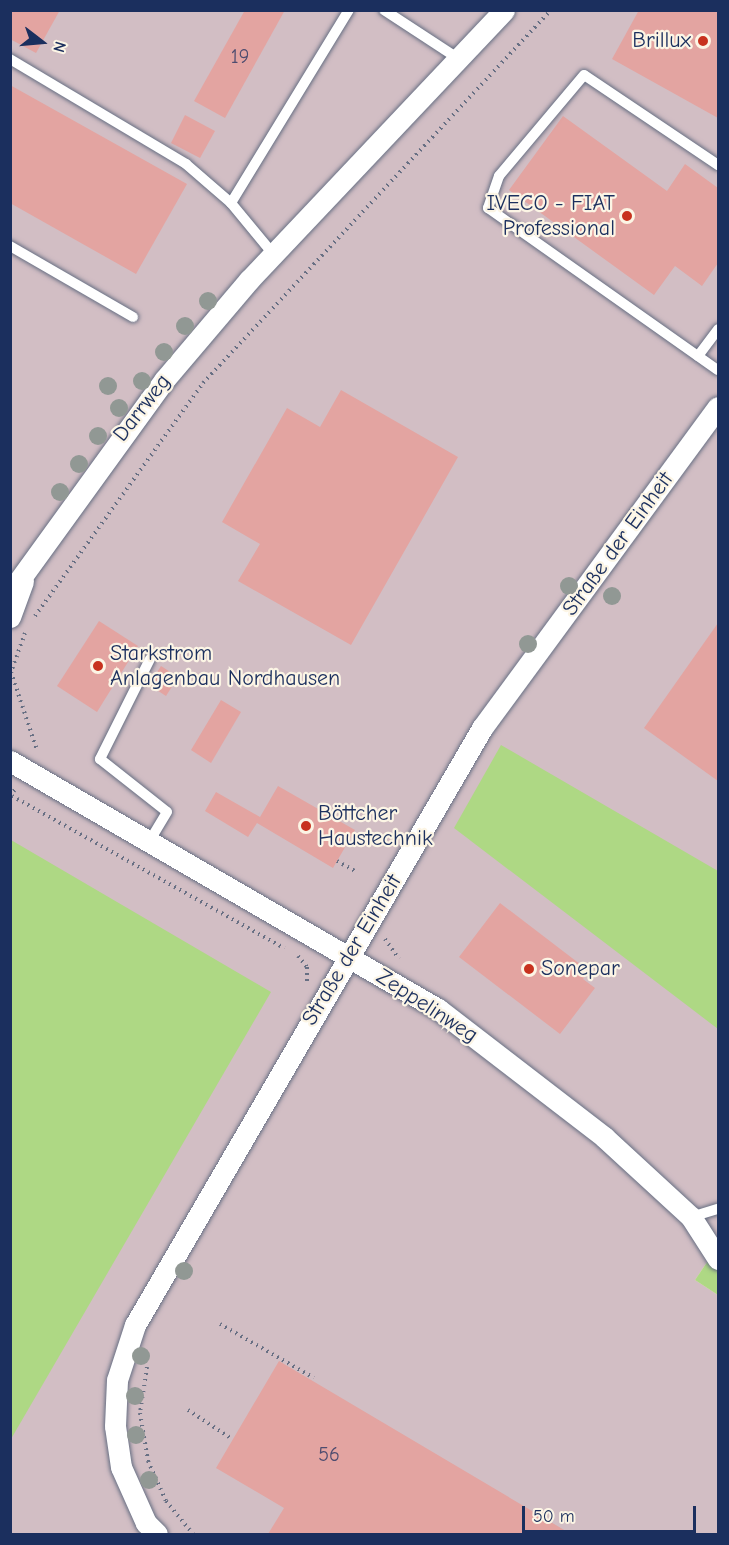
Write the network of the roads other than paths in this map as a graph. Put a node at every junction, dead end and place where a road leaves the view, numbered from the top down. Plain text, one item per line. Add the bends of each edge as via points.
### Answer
1 (349, 10) edge
2 (384, 10) edge
3 (504, 10) edge
4 (10, 59) edge
5 (459, 59) junction
6 (718, 165) edge
7 (231, 203) junction
8 (10, 246) edge
9 (274, 255) junction
10 (133, 317) dead end
11 (718, 328) edge
12 (698, 356) junction
13 (718, 370) edge
14 (718, 407) edge
15 (26, 574) junction
16 (10, 592) edge
17 (10, 617) edge
18 (150, 659) dead end
19 (19, 766) edge
20 (150, 840) junction
21 (348, 956) junction
22 (718, 1209) edge
23 (691, 1217) junction
24 (718, 1227) edge
25 (718, 1259) edge
26 (157, 1534) edge

1 - 7 lane
2 - 5 lane
3 - 5 street, Darrweg
4 - 7 lane via 186,164
5 - 9 street, Darrweg
6 - 12 lane via 584,75 499,176 488,208
7 - 9 lane
8 - 10 lane
9 - 15 street, Darrweg via 118,439
11 - 12 lane
12 - 13 lane
14 - 21 street, Straße der Einheit via 482,728
15 - 16 street, Darrweg
15 - 17 street, Darrweg
18 - 20 lane via 100,759 167,812
19 - 20 street, Zeppelinweg
20 - 21 street, Zeppelinweg
21 - 23 street, Zeppelinweg via 438,1009 543,1085
21 - 26 street, Straße der Einheit via 145,1306 117,1380 121,1467 146,1523
22 - 23 lane
23 - 24 street, Zeppelinweg
23 - 25 street, Zeppelinweg

